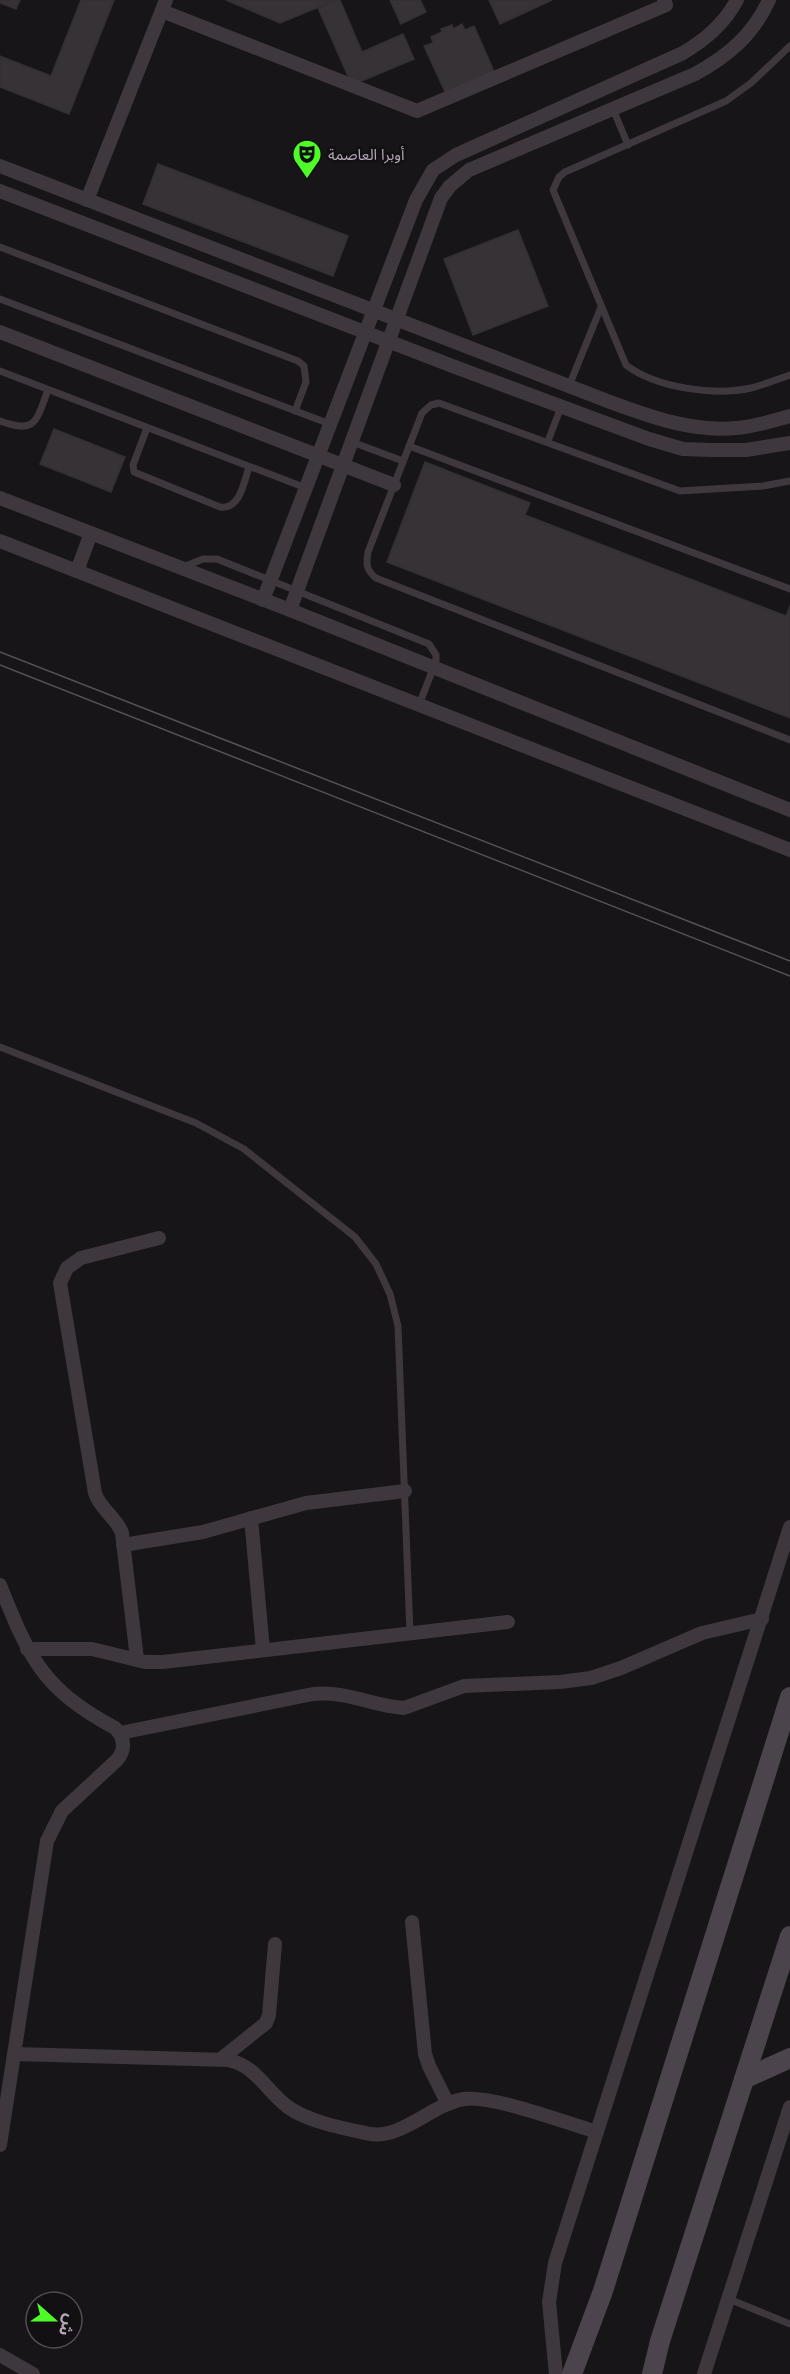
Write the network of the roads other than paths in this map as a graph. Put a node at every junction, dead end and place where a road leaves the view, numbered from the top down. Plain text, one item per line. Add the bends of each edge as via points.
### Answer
1 (664, 0) edge
2 (737, 0) edge
3 (769, 0) edge
4 (164, 5) edge
5 (790, 46) edge
6 (613, 109) junction
7 (628, 145) junction
8 (0, 166) edge
9 (0, 191) edge
10 (87, 200) junction
11 (0, 247) edge
12 (0, 299) edge
13 (601, 307) junction
14 (374, 311) junction
15 (397, 320) junction
16 (0, 332) edge
17 (365, 333) junction
18 (388, 342) junction
19 (0, 371) edge
20 (790, 375) edge
21 (568, 386) junction
22 (48, 390) junction
23 (561, 407) junction
24 (295, 411) junction
25 (790, 416) edge
26 (0, 421) edge
27 (330, 424) junction
28 (147, 428) junction
29 (548, 441) junction
30 (352, 442) junction
31 (790, 443) edge
32 (409, 446) junction
33 (318, 456) junction
34 (403, 461) junction
35 (343, 466) junction
36 (249, 467) junction
37 (790, 482) edge
38 (394, 485) junction
39 (306, 488) junction
40 (0, 498) edge
41 (91, 533) junction
42 (0, 541) edge
43 (181, 568) junction
44 (77, 571) junction
45 (270, 581) junction
46 (790, 589) edge
47 (297, 591) junction
48 (263, 600) junction
49 (290, 610) junction
50 (434, 667) junction
51 (419, 705) junction
52 (790, 740) edge
53 (790, 810) edge
54 (790, 850) edge
55 (0, 1047) edge
56 (159, 1238) dead end
57 (405, 1491) junction
58 (251, 1518) junction
59 (790, 1527) edge
60 (123, 1545) junction
61 (0, 1586) edge
62 (762, 1619) junction
63 (508, 1622) dead end
64 (410, 1633) junction
65 (27, 1649) junction
66 (263, 1650) junction
67 (137, 1659) junction
68 (790, 1697) edge
69 (120, 1733) junction
70 (412, 1922) dead end
71 (790, 1936) edge
72 (275, 1944) dead end
73 (14, 2054) junction
74 (790, 2058) edge
75 (221, 2059) junction
76 (744, 2079) junction
77 (448, 2104) junction
78 (790, 2107) edge
79 (597, 2132) junction
80 (0, 2145) edge
81 (729, 2299) junction
82 (790, 2324) edge
83 (0, 2355) edge
84 (33, 2374) edge
85 (556, 2374) edge
86 (572, 2374) edge
87 (652, 2374) edge
88 (704, 2374) edge

1 - 4 street via 666,5 417,111
2 - 14 street via 720,25 683,53 456,155 433,170 416,200
3 - 6 street via 751,31 717,62
4 - 10 street
5 - 7 lane via 726,101
6 - 7 lane
6 - 15 street via 469,170 459,178 441,198
7 - 13 lane via 565,172 553,190
8 - 10 street
9 - 17 street
10 - 14 street
11 - 24 lane via 298,361 304,366 306,382
12 - 24 lane
13 - 20 lane via 626,365 642,375 700,390 732,391
13 - 21 lane
14 - 15 street
14 - 17 street
15 - 18 street
15 - 21 street
16 - 33 street
17 - 18 street
17 - 27 street
18 - 23 street
18 - 30 street
19 - 22 lane
21 - 25 street via 669,422 703,428 736,428
22 - 26 lane via 31,425 23,428
22 - 28 lane
23 - 29 lane
23 - 31 street via 683,449 746,450
24 - 27 lane
27 - 33 street
28 - 36 lane
28 - 36 lane via 134,472 220,507 233,504
29 - 32 lane via 439,403 422,413
29 - 37 lane via 680,491
30 - 34 lane
30 - 35 street
32 - 34 lane
32 - 46 lane
33 - 35 street
33 - 39 street
34 - 38 lane
35 - 38 street
35 - 47 street
36 - 39 lane
38 - 52 lane via 368,552 368,572 376,578
39 - 45 street
40 - 41 street
41 - 43 street
41 - 44 street
42 - 44 street
43 - 45 lane via 196,561 217,560
43 - 48 street
44 - 51 street
45 - 47 lane
45 - 48 street
47 - 49 street
47 - 50 lane via 429,644 436,655
48 - 49 street
49 - 50 street
50 - 51 lane
50 - 53 street
51 - 54 street
55 - 57 lane via 213,1131 244,1149 355,1237 376,1264 390,1294 398,1326
56 - 60 street via 81,1258 67,1268 60,1283 93,1487 100,1504 118,1525
57 - 58 street via 306,1503
57 - 64 lane
58 - 60 street via 203,1532
58 - 66 street
59 - 62 street
60 - 67 street
61 - 65 street
62 - 69 street via 702,1633 591,1678 464,1686 404,1707 339,1694 313,1694
62 - 79 street
63 - 64 street
64 - 66 street
65 - 67 street via 92,1648
65 - 69 street via 43,1674 72,1703
66 - 67 street via 163,1662
68 - 86 main road via 603,2291
69 - 73 street via 124,1744 121,1755 62,1811 47,1841
70 - 77 street via 425,2054
71 - 76 main road
72 - 75 street via 268,2019 261,2029
73 - 75 street
73 - 80 street
74 - 76 main road
75 - 77 street via 249,2068 286,2105 302,2115 373,2134 391,2132
76 - 87 main road
77 - 79 street via 465,2099 484,2100
78 - 81 street
79 - 85 street via 552,2276 549,2302
81 - 82 lane
81 - 88 street
83 - 84 street

